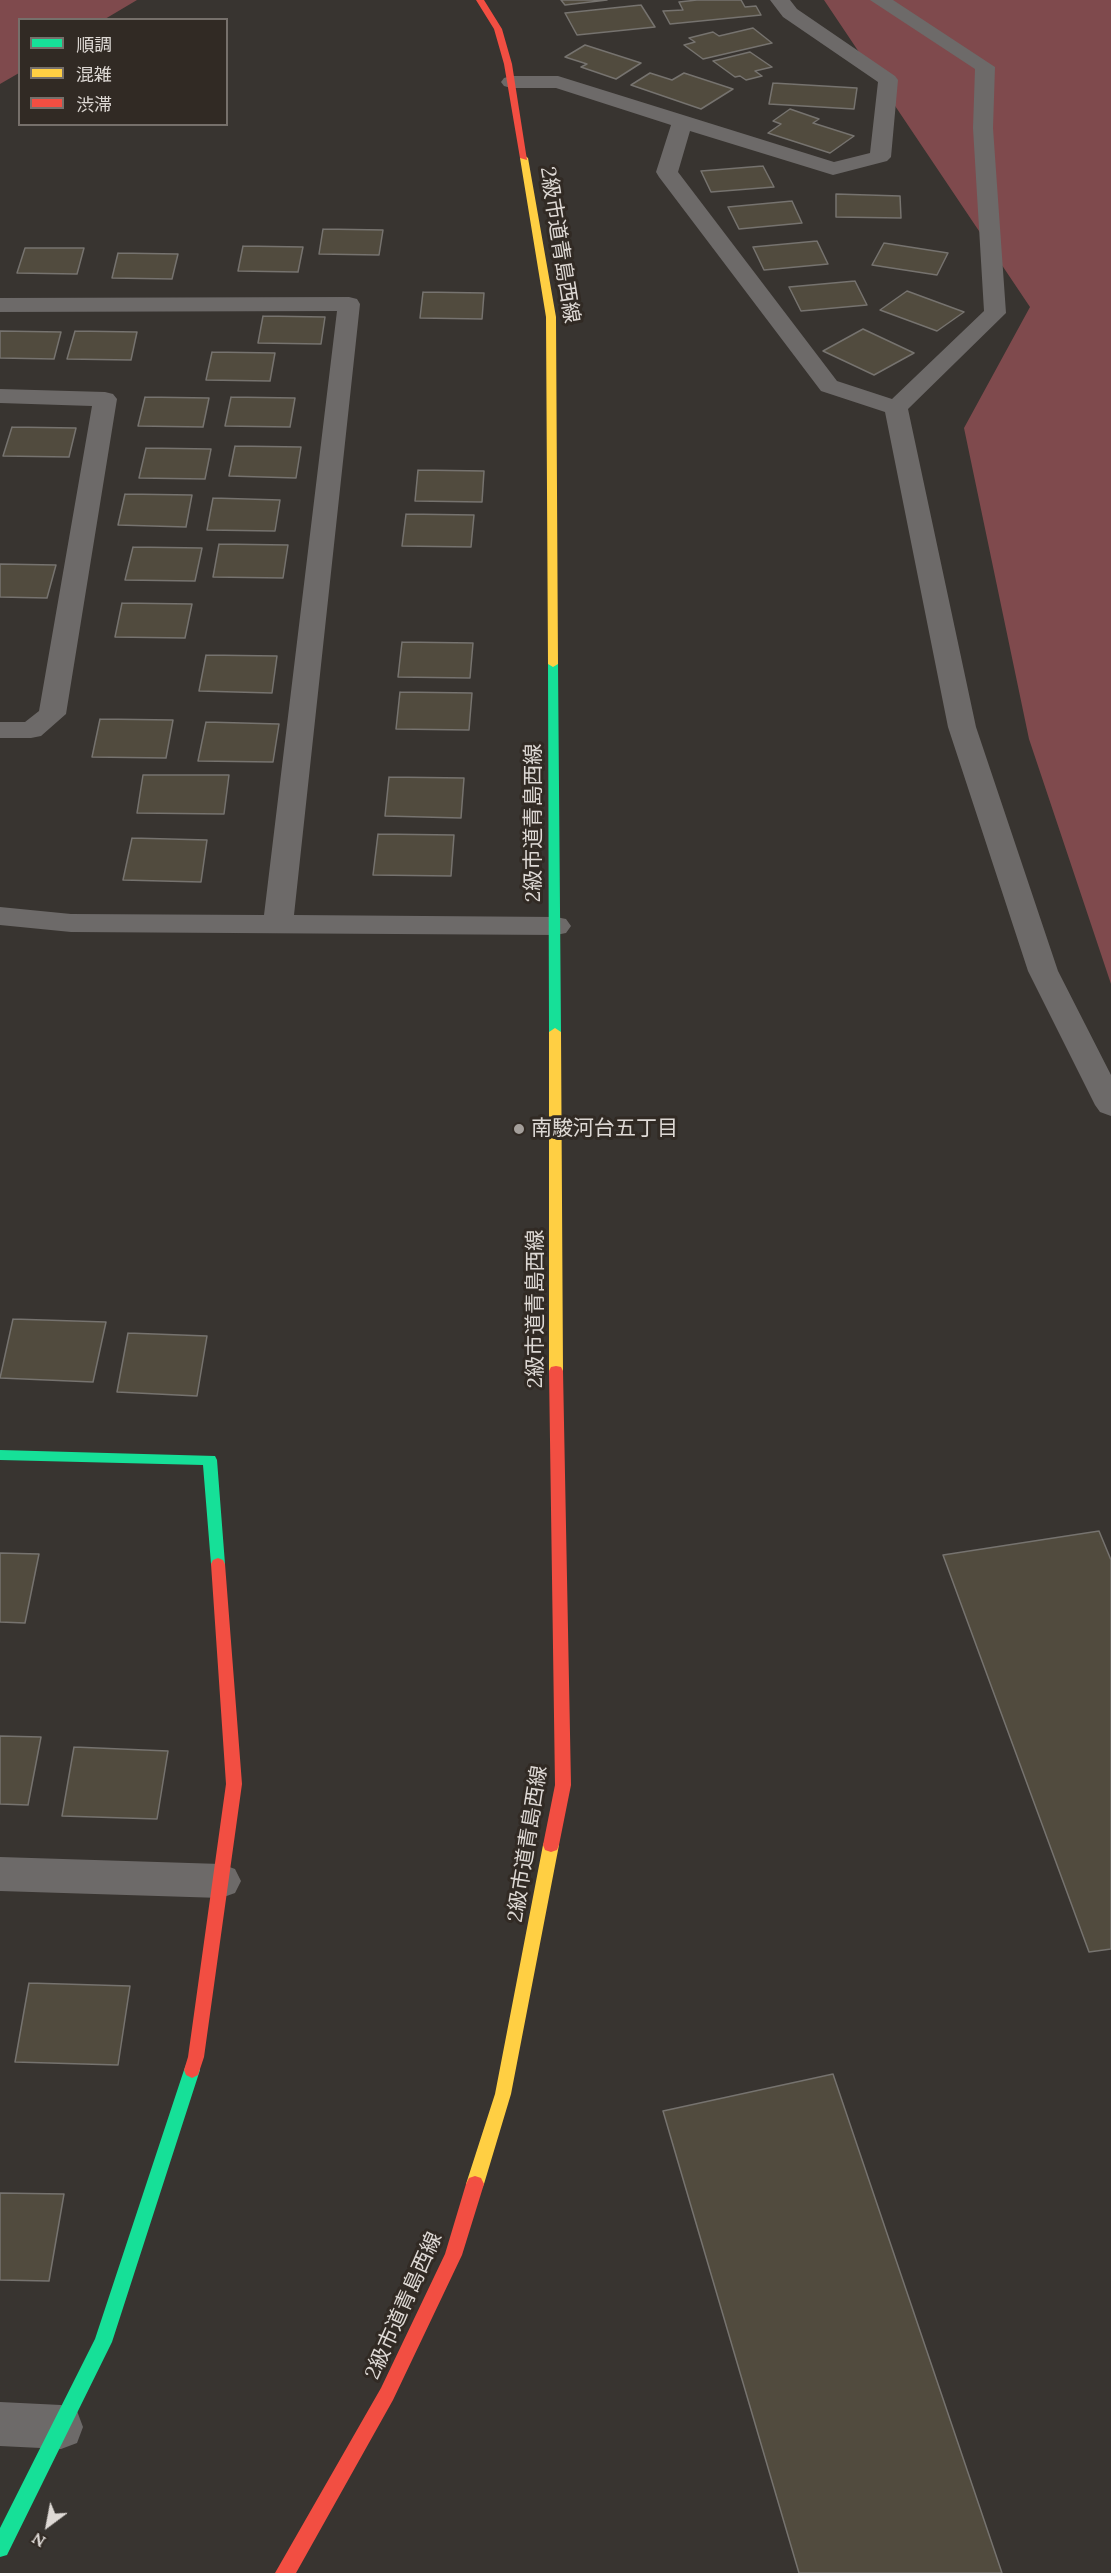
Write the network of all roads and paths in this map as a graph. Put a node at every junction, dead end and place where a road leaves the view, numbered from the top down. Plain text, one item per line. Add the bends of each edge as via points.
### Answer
1 (480, 0) edge
2 (780, 0) edge
3 (880, 0) edge
4 (511, 82) junction
5 (682, 123) junction
6 (0, 305) edge
7 (0, 396) edge
8 (896, 408) junction
9 (0, 730) edge
10 (0, 916) edge
11 (278, 924) junction
12 (556, 926) junction
13 (1111, 1105) edge
14 (0, 1455) edge
15 (0, 1874) edge
16 (220, 1881) junction
17 (0, 2424) edge
18 (61, 2427) junction
19 (0, 2548) edge
20 (285, 2573) edge

1 - 4 street, 2級市道青島西線 via 498,29
2 - 5 street via 790,13 888,80 880,157 833,169
3 - 8 street via 985,67 982,128 995,313
4 - 5 street via 558,82
4 - 12 street, 2級市道青島西線 via 551,317
5 - 8 street via 667,172 829,386
6 - 11 street via 349,304
7 - 9 street via 105,399 52,714 31,730
8 - 13 street via 962,727 1043,971
10 - 11 street via 71,923
11 - 12 street
12 - 20 street, 2級市道青島西線 via 557,1469 563,1785 503,2094 453,2255 387,2394
14 - 16 street via 210,1460 234,1784
15 - 16 street
16 - 18 street via 196,2057 103,2342
17 - 18 street
18 - 19 street

